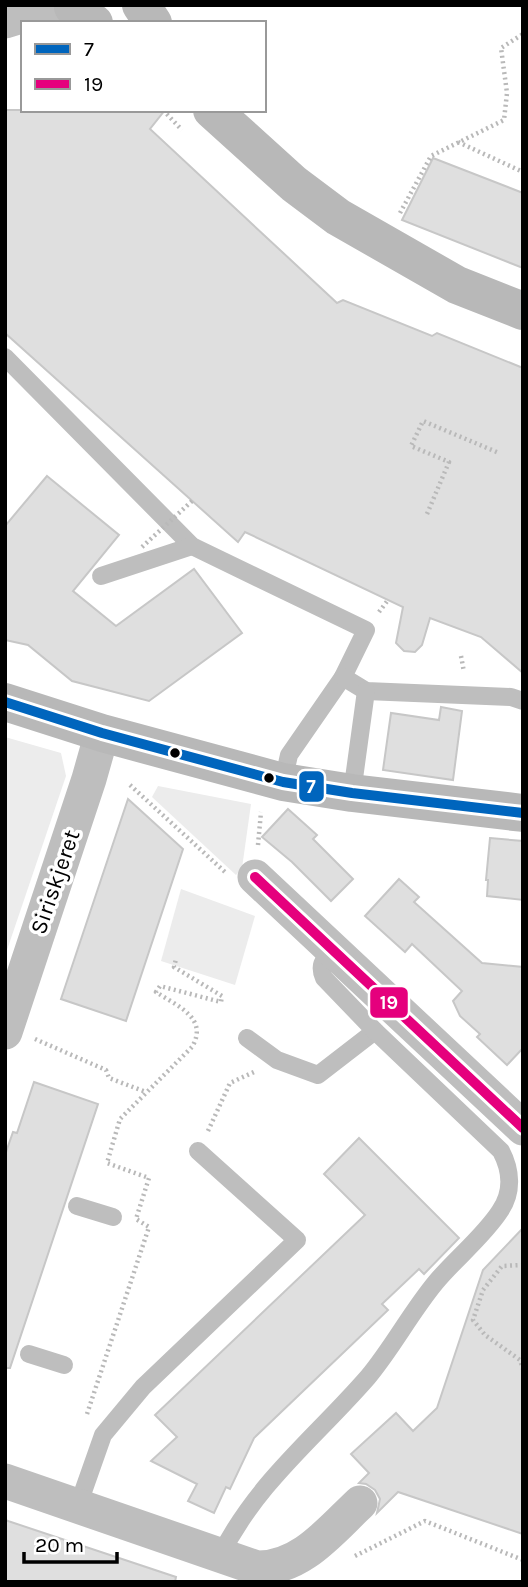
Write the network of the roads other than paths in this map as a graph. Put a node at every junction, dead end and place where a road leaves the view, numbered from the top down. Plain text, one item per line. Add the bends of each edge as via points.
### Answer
1 (141, 5) edge
2 (76, 10) edge
3 (5, 21) edge
4 (152, 21) edge
5 (214, 112) edge
6 (521, 310) edge
7 (5, 358) edge
8 (192, 546) junction
9 (101, 576) dead end
10 (343, 677) junction
11 (366, 691) junction
12 (523, 701) edge
13 (5, 702) edge
14 (102, 733) junction
15 (272, 792) junction
16 (352, 793) junction
17 (523, 813) edge
18 (255, 877) road end
19 (333, 950) junction
20 (6, 1030) edge
21 (375, 1031) junction
22 (247, 1038) dead end
23 (523, 1128) edge
24 (198, 1151) road end
25 (77, 1206) dead end
26 (113, 1217) dead end
27 (29, 1354) dead end
28 (64, 1365) dead end
29 (5, 1481) edge
30 (360, 1503) dead end
31 (78, 1506) junction
32 (214, 1569) edge

1 - 4 street
2 - 3 street
5 - 6 street via 338,217 457,285
7 - 8 lane
8 - 9 lane
8 - 10 lane via 366,629
10 - 11 lane
10 - 15 lane via 289,755
11 - 12 lane
11 - 16 lane
13 - 14 street
14 - 15 street
14 - 20 street, Siriskjeret
15 - 16 street
16 - 17 street
18 - 19 street
19 - 21 lane via 321,963 324,978
19 - 23 street
21 - 22 lane via 318,1075 277,1060
21 - 32 lane via 501,1151 509,1165 510,1185 501,1210 435,1283 395,1343 249,1506
24 - 31 lane via 297,1240 143,1387 103,1435
25 - 26 lane
27 - 28 lane
29 - 31 street
30 - 32 street via 288,1564
31 - 32 street

